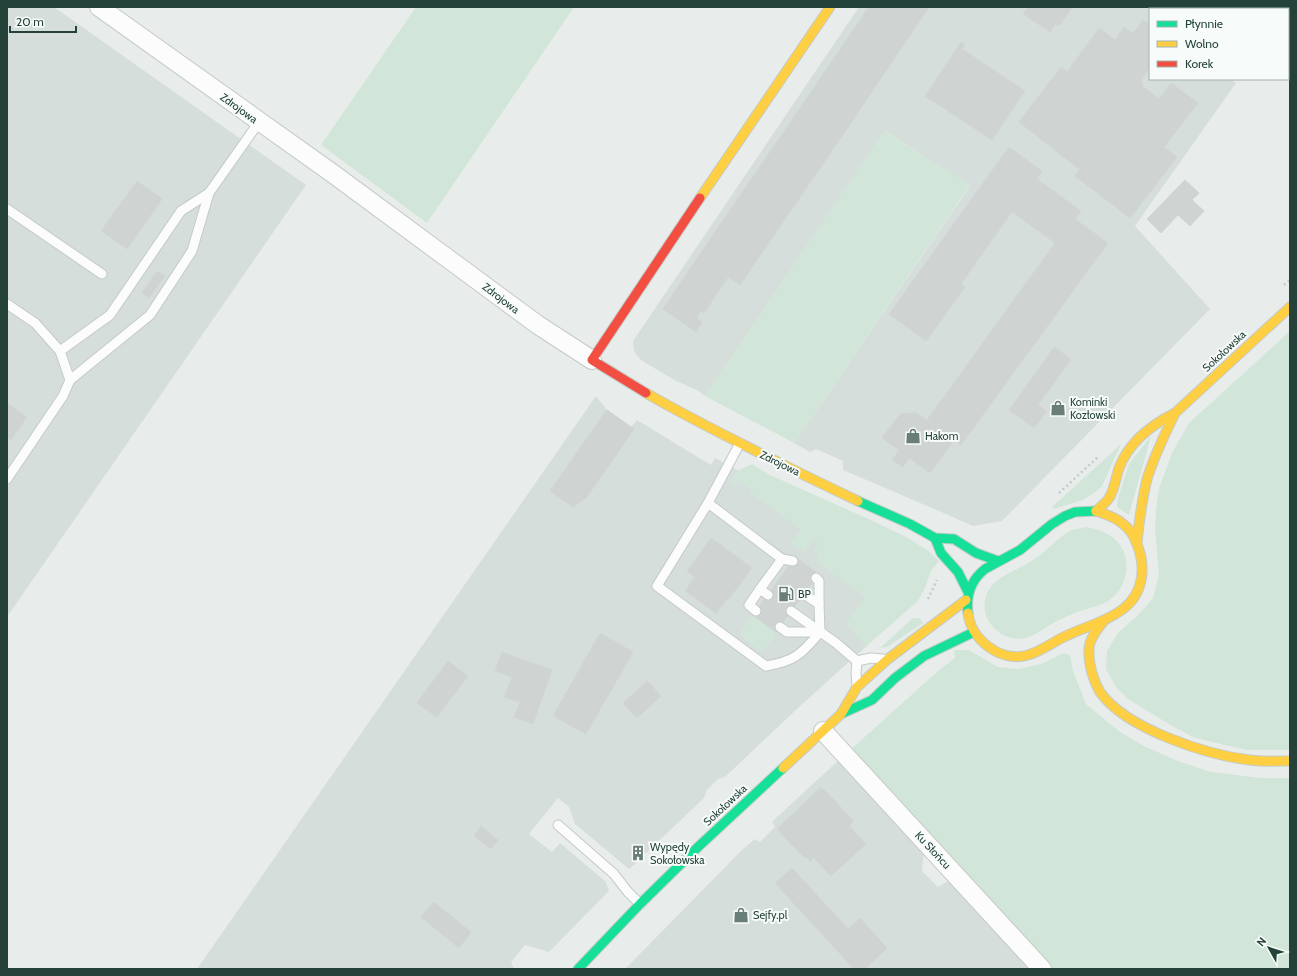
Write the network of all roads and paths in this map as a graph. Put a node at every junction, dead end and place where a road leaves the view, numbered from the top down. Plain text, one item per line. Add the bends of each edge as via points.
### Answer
1 (99, 7) edge
2 (830, 7) edge
3 (259, 122) junction
4 (209, 193) junction
5 (7, 209) edge
6 (102, 274) dead end
7 (7, 304) edge
8 (1290, 307) edge
9 (60, 351) junction
10 (592, 360) junction
11 (70, 380) junction
12 (1175, 413) junction
13 (740, 443) junction
14 (7, 479) edge
15 (708, 503) junction
16 (1096, 511) junction
17 (936, 538) junction
18 (1137, 543) junction
19 (782, 559) junction
20 (793, 561) dead end
21 (998, 561) junction
22 (773, 571) junction
23 (781, 577) dead end
24 (816, 578) dead end
25 (804, 594) dead end
26 (967, 596) junction
27 (819, 604) junction
28 (756, 611) dead end
29 (791, 611) dead end
30 (1103, 622) junction
31 (780, 627) dead end
32 (820, 632) junction
33 (974, 632) junction
34 (888, 659) junction
35 (857, 661) junction
36 (857, 687) junction
37 (841, 714) junction
38 (823, 731) junction
39 (1290, 761) edge
40 (558, 825) dead end
41 (640, 904) junction
42 (578, 969) edge
43 (1042, 969) edge

1 - 3 street, Zdrojowa
2 - 10 main road
3 - 4 lane
3 - 10 street, Zdrojowa via 538,325
4 - 9 lane via 181,211 110,315
4 - 11 lane via 192,251 150,315
5 - 6 lane
7 - 9 lane via 35,323
8 - 12 main road, Sokołowska
9 - 11 lane
10 - 13 main road, Zdrojowa via 672,408
11 - 14 lane via 63,396
12 - 16 main road, Sokołowska via 1158,421 1130,447 1119,468 1110,497
12 - 18 main road, Sokołowska via 1145,486
13 - 15 lane
13 - 17 main road, Zdrojowa
15 - 19 lane
15 - 32 lane via 657,586 766,666 784,663 803,652
16 - 18 main road via 1115,517 1130,531
16 - 21 main road, Sokołowska via 1071,513 1046,529 1021,550
17 - 21 main road, Zdrojowa via 954,539 976,553
17 - 26 main road via 941,553 958,572
18 - 30 main road via 1143,570 1142,582 1128,606
19 - 20 lane
19 - 22 lane
21 - 26 main road, Sokołowska via 973,582
22 - 23 lane
22 - 28 lane via 764,592 749,605
24 - 27 lane via 819,581
25 - 27 lane
26 - 33 main road via 969,617
26 - 34 main road, Sokołowska
27 - 32 lane
29 - 32 lane
30 - 33 main road via 1068,635 1041,652 1023,656 1006,656 991,649
30 - 39 main road via 1089,641 1089,661 1101,693 1119,710 1151,729 1198,749 1249,760
31 - 32 lane via 787,632
32 - 35 lane
33 - 37 main road, Sokołowska via 924,656 872,700
34 - 35 lane via 872,658
34 - 36 main road, Sokołowska
35 - 36 lane
36 - 37 main road, Sokołowska
37 - 38 main road, Sokołowska
38 - 41 main road, Sokołowska via 726,819
38 - 43 street, Ku Słońcu
40 - 41 lane via 614,874
41 - 42 main road, Sokołowska

